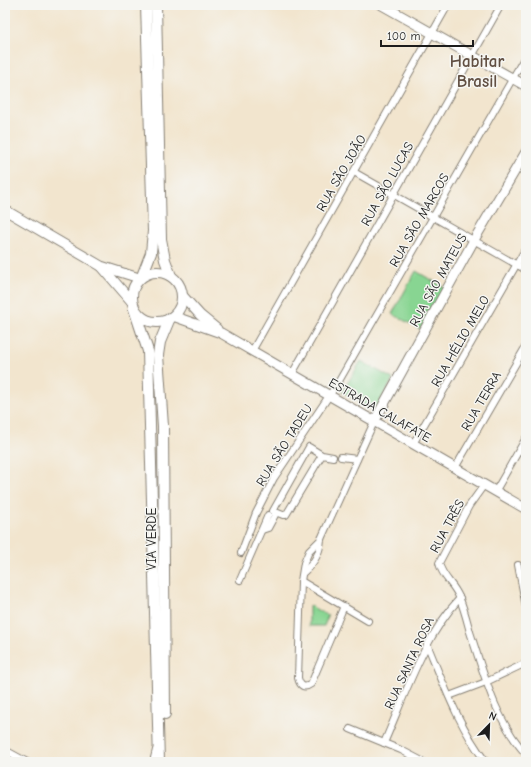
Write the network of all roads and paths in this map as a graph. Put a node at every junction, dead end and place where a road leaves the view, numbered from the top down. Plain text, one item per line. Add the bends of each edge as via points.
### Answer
1 (146, 5) edge
2 (156, 5) edge
3 (382, 5) edge
4 (448, 5) edge
5 (501, 5) edge
6 (433, 33) junction
7 (472, 55) junction
8 (526, 55) edge
9 (513, 78) junction
10 (526, 86) edge
11 (526, 152) edge
12 (354, 172) junction
13 (394, 194) junction
14 (5, 210) edge
15 (434, 217) junction
16 (157, 229) junction
17 (474, 240) junction
18 (526, 248) edge
19 (517, 264) junction
20 (101, 266) junction
21 (526, 270) edge
22 (171, 276) junction
23 (140, 277) junction
24 (182, 296) junction
25 (133, 305) junction
26 (172, 317) junction
27 (221, 333) junction
28 (526, 346) edge
29 (252, 351) junction
30 (292, 374) junction
31 (329, 396) junction
32 (374, 422) junction
33 (526, 438) edge
34 (413, 444) junction
35 (322, 455) junction
36 (333, 457) dead end
37 (341, 457) dead end
38 (357, 459) junction
39 (454, 468) junction
40 (484, 485) junction
41 (495, 492) junction
42 (526, 509) edge
43 (276, 513) junction
44 (268, 515) dead end
45 (262, 530) junction
46 (321, 539) junction
47 (241, 553) dead end
48 (518, 565) dead end
49 (304, 572) junction
50 (240, 580) dead end
51 (301, 581) junction
52 (460, 598) junction
53 (344, 606) junction
54 (526, 607) edge
55 (368, 620) dead end
56 (427, 644) junction
57 (526, 663) edge
58 (486, 682) junction
59 (449, 696) junction
60 (350, 729) dead end
61 (159, 735) junction
62 (384, 743) junction
63 (5, 750) edge
64 (526, 754) edge
65 (27, 762) edge
66 (153, 762) edge
67 (159, 762) edge
68 (166, 762) edge
69 (424, 762) edge
70 (486, 762) edge

1 - 16 main road
2 - 16 main road
3 - 6 street
4 - 6 street, RUA SÃO JOÃO
5 - 7 street, RUA SÃO LUCAS
6 - 7 street
6 - 12 street, RUA SÃO JOÃO
7 - 9 street
7 - 13 street, RUA SÃO LUCAS
8 - 9 street, RUA SÃO MARCOS
9 - 10 street
9 - 15 street, RUA SÃO MARCOS
11 - 17 street, RUA SÃO MATEUS
12 - 13 street
12 - 29 street, RUA SÃO JOÃO
13 - 15 street
13 - 30 street, RUA SÃO LUCAS
14 - 20 street
15 - 17 street
15 - 31 street, RUA SÃO MARCOS
16 - 22 main road
16 - 23 main road via 151,253
17 - 19 street
17 - 32 street, RUA SÃO MATEUS
18 - 19 street, RUA HÉLIO MELO
19 - 21 street
19 - 34 street, RUA HÉLIO MELO
20 - 23 street
20 - 25 street
22 - 23 main road via 157,271
22 - 24 main road via 181,288
23 - 25 main road via 132,289
24 - 26 main road via 178,310
24 - 27 street, ESTRADA CALAFATE
25 - 26 main road via 140,315 154,322
25 - 61 main road, VIA VERDE via 148,351
26 - 27 street, ESTRADA CALAFATE
26 - 68 main road, VIA VERDE via 160,342 158,355 163,426
27 - 29 street, ESTRADA CALAFATE
28 - 39 street, RUA TERRA
29 - 30 street, ESTRADA CALAFATE
30 - 31 street, ESTRADA CALAFATE
31 - 32 street, ESTRADA CALAFATE
31 - 47 street, RUA SÃO TADEU via 274,478
32 - 34 street, ESTRADA CALAFATE
32 - 38 street
33 - 41 street
34 - 39 street, ESTRADA CALAFATE
35 - 36 street
35 - 43 street via 286,515
35 - 43 street via 312,447 306,450 274,506 273,511
37 - 38 street
38 - 46 street
39 - 40 street, ESTRADA CALAFATE
40 - 41 street, ESTRADA CALAFATE
40 - 52 street, RUA TRÊS via 469,506 439,563 441,572
41 - 42 street, ESTRADA CALAFATE
43 - 45 street via 268,528
44 - 45 street
45 - 50 street
46 - 49 street via 318,555
46 - 49 street via 309,551 304,562
48 - 54 street
49 - 51 street
51 - 53 street
51 - 53 street via 298,678 299,684 303,687 311,684
52 - 56 street, RUA SANTA ROSA via 444,614
52 - 58 street
53 - 55 street
56 - 59 street
56 - 62 street, RUA SANTA ROSA
57 - 58 street
58 - 59 street
58 - 64 street via 500,715
59 - 70 street via 468,736
60 - 62 street
61 - 66 street, VIA VERDE
61 - 67 main road, VIA VERDE
62 - 69 street
63 - 65 street

